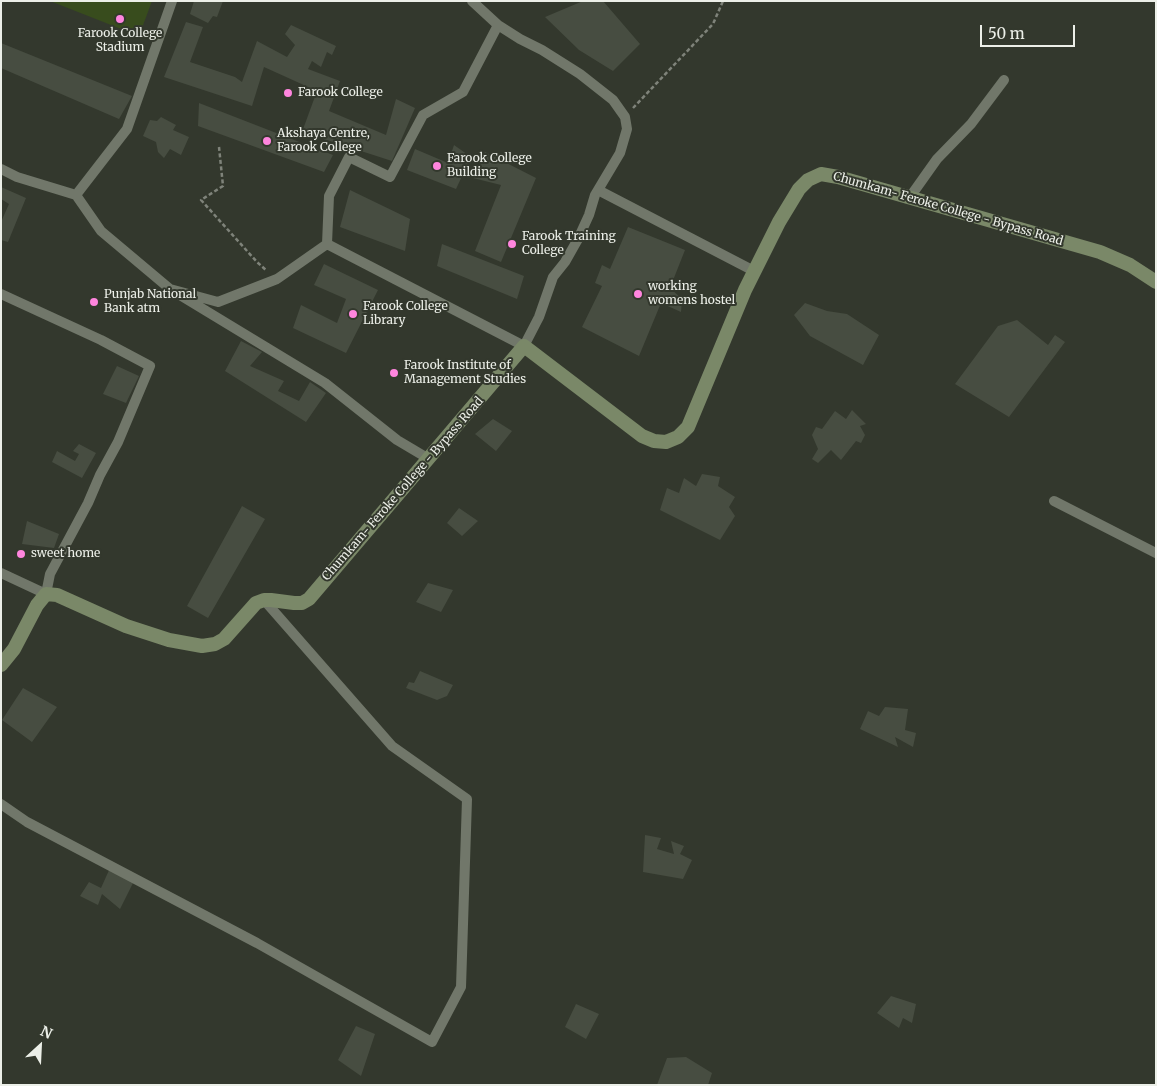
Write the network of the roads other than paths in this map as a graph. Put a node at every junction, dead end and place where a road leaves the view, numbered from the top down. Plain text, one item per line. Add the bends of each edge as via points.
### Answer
1 (172, 1) edge
2 (472, 1) edge
3 (498, 25) junction
4 (1004, 80) dead end
5 (1, 169) edge
6 (598, 190) junction
7 (76, 195) junction
8 (910, 197) junction
9 (327, 244) junction
10 (754, 272) junction
11 (1156, 282) edge
12 (170, 289) junction
13 (1, 294) edge
14 (524, 346) junction
15 (429, 460) junction
16 (1054, 501) dead end
17 (1156, 553) edge
18 (1, 573) edge
19 (46, 594) junction
20 (264, 600) junction
21 (1, 665) edge
22 (1, 804) edge

1 - 7 street via 127,129
2 - 3 street
3 - 6 street via 580,74 613,100 625,116 627,129 620,153
3 - 9 street via 463,92 423,115 390,177 349,158 329,196
4 - 8 street via 972,124 937,159
5 - 7 street via 17,178
6 - 10 street
6 - 14 street via 578,239 553,278
7 - 12 street via 101,231
8 - 10 main road, Chumkam- Feroke College - Bypass Road via 821,174 808,180 779,222
8 - 11 main road, Chumkam- Feroke College - Bypass Road via 1100,252 1130,265
9 - 12 street via 277,279 218,302
9 - 14 street
10 - 14 main road, Chumkam- Feroke College - Bypass Road via 688,428 666,442 642,436 630,428
12 - 15 street via 325,383 397,440
13 - 19 street via 150,366 118,442 50,574
14 - 15 main road, Chumkam- Feroke College - Bypass Road
15 - 20 main road, Chumkam- Feroke College - Bypass Road via 309,599 302,603
16 - 17 street
18 - 19 street
19 - 20 main road via 57,594 126,626 169,640 202,646 224,639 256,603
19 - 21 main road
20 - 22 street via 392,746 467,799 461,987 432,1042 258,943 27,822

